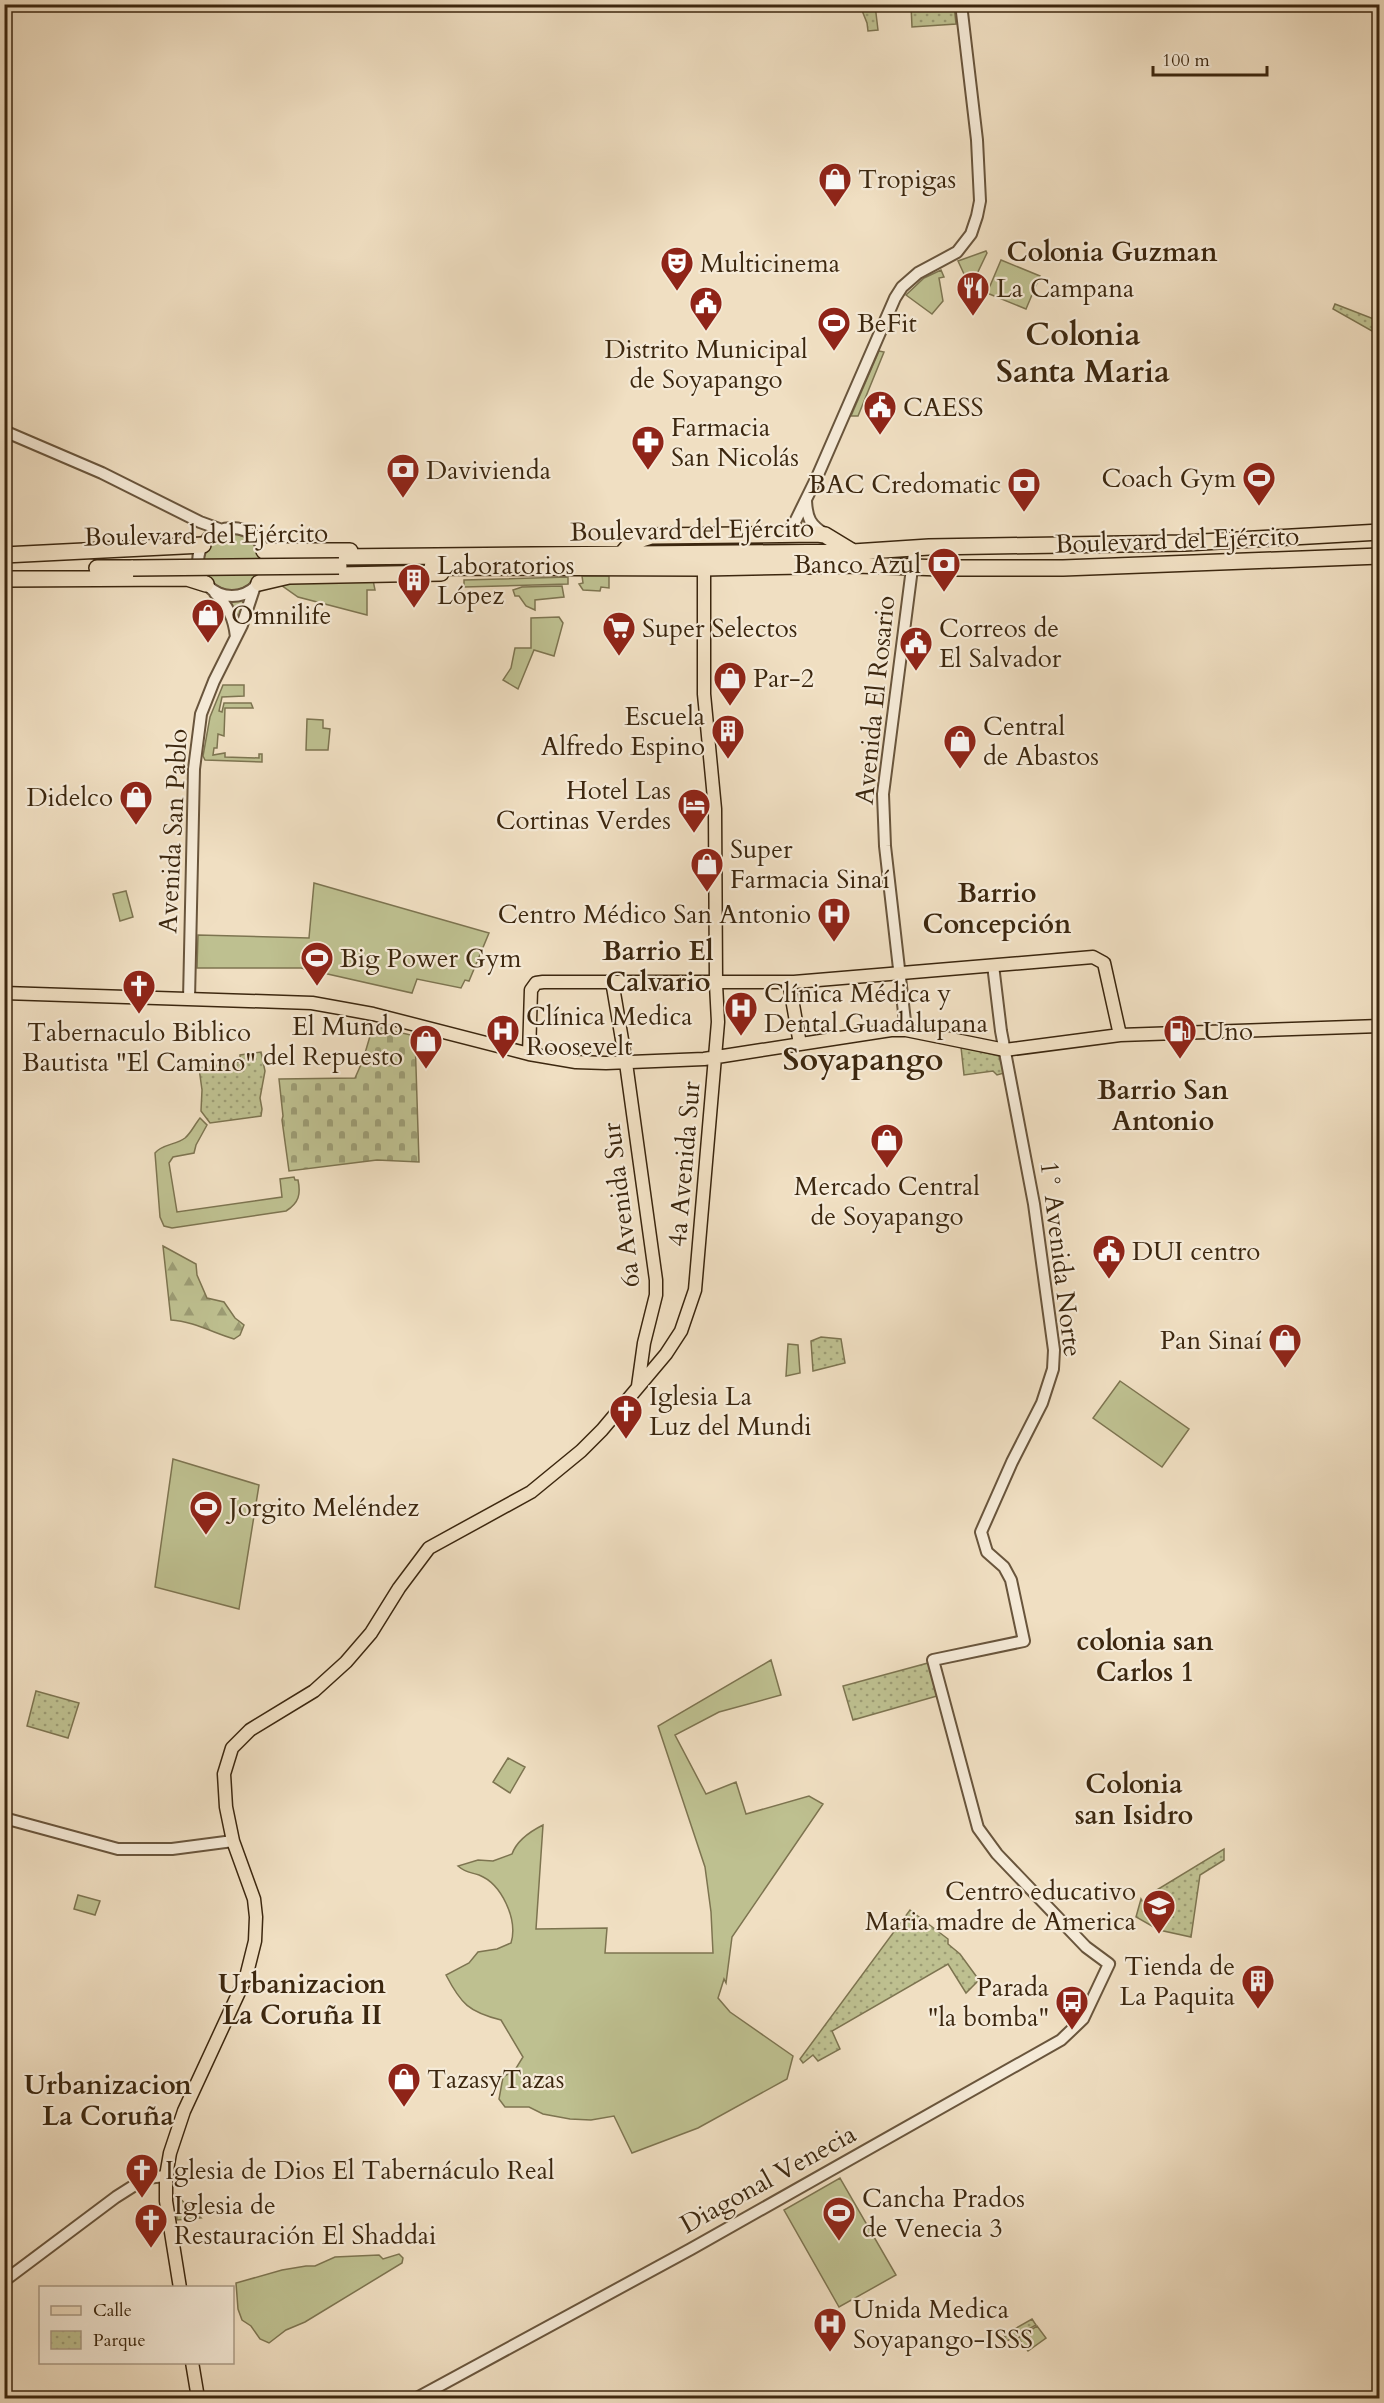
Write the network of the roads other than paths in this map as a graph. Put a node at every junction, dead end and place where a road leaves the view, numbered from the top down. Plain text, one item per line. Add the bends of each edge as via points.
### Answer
1 (961, 4) edge
2 (4, 431) edge
3 (806, 500) junction
4 (200, 522) junction
5 (222, 530) junction
6 (1380, 532) edge
7 (785, 533) junction
8 (825, 535) junction
9 (1380, 538) edge
10 (205, 542) junction
11 (264, 551) junction
12 (871, 551) junction
13 (1380, 551) edge
14 (853, 552) junction
15 (4, 555) edge
16 (621, 555) junction
17 (1380, 556) edge
18 (913, 560) junction
19 (4, 561) edge
20 (492, 561) junction
21 (134, 563) junction
22 (704, 568) junction
23 (941, 568) junction
24 (4, 573) edge
25 (4, 579) edge
26 (257, 584) junction
27 (209, 587) junction
28 (236, 637) junction
29 (993, 965) junction
30 (899, 973) junction
31 (612, 981) junction
32 (789, 982) junction
33 (716, 984) junction
34 (4, 993) edge
35 (189, 999) junction
36 (1380, 1026) edge
37 (906, 1030) junction
38 (1120, 1035) junction
39 (800, 1044) junction
40 (1005, 1050) junction
41 (529, 1054) junction
42 (715, 1057) junction
43 (626, 1063) junction
44 (644, 1350) junction
45 (666, 1354) junction
46 (638, 1387) junction
47 (4, 1818) edge
48 (233, 1841) junction
49 (1109, 1964) joint
50 (166, 2176) junction
51 (4, 2281) edge
52 (180, 2286) edge
53 (192, 2364) edge
54 (198, 2398) edge
55 (417, 2398) edge

1 - 3 street via 977,140 977,216 957,252 918,273 895,298
2 - 4 street via 102,473
3 - 7 street via 792,528
3 - 8 street via 808,519
4 - 5 street
4 - 10 street
5 - 10 street
5 - 11 street via 246,531
6 - 12 highway, Boulevard del Ejército via 1185,543 929,546
7 - 8 highway
7 - 16 highway via 651,536 633,542
8 - 14 highway
9 - 18 main road
10 - 15 highway
10 - 27 street via 198,556 198,568
11 - 20 highway via 440,551
11 - 26 street via 266,564
12 - 14 highway, Boulevard del Ejército
12 - 18 main road
13 - 23 main road
14 - 16 highway, Boulevard del Ejército
16 - 20 highway, Boulevard del Ejército
17 - 23 highway, Boulevard del Ejército via 1063,568
18 - 22 highway, Boulevard del Ejército
18 - 23 highway, Boulevard del Ejército
18 - 30 street, Avenida El Rosario via 883,794
19 - 21 highway, Boulevard del Ejército
20 - 21 highway, Boulevard del Ejército, bridge
20 - 22 highway, Boulevard del Ejército
20 - 26 highway via 472,572 289,576
21 - 24 highway, Boulevard del Ejército
22 - 33 main road, 4a Avenida Sur via 704,694 715,815
25 - 27 highway via 187,578
26 - 27 street via 234,596
26 - 28 street, Avenida San Pablo
27 - 28 street via 230,611
28 - 35 street, Avenida San Pablo via 201,714 197,739
29 - 30 main road
29 - 38 main road via 1093,957 1100,960
29 - 40 street, 1° Avenida Norte
30 - 32 main road
30 - 37 street, Avenida El Rosario
31 - 33 main road
31 - 41 main road via 536,983 531,990
31 - 43 main road, 6a Avenida Sur
32 - 33 main road
32 - 39 main road
33 - 42 main road, 4a Avenida Sur
34 - 35 main road
35 - 41 main road via 333,1006
36 - 38 main road
37 - 39 main road
37 - 40 main road
38 - 40 main road
39 - 42 main road
40 - 49 street, 1° Avenida Norte via 1034,1204 1054,1355 1042,1402 981,1532 987,1552 1004,1567 1011,1580 1024,1641 933,1660 978,1828 997,1854 1086,1947
41 - 43 main road via 576,1062
42 - 43 main road
42 - 45 main road, 4a Avenida Sur via 696,1290 681,1331
43 - 44 main road, 6a Avenida Sur via 656,1280
44 - 45 main road via 654,1359
44 - 46 main road, 6a Avenida Sur
45 - 46 main road, 4a Avenida Sur
46 - 48 main road, 4a Avenida Sur via 602,1430 550,1478 429,1548 371,1633 346,1662 314,1691 240,1738 232,1748 225,1774
47 - 48 street via 118,1849 172,1849
48 - 50 main road, 4a Avenida Sur via 254,1899 253,1954 179,2126
49 - 55 street, Diagonal Venecia via 1083,2019 1061,2040
50 - 51 street via 146,2178
50 - 52 main road, 4a Avenida Sur via 166,2201
53 - 54 main road

